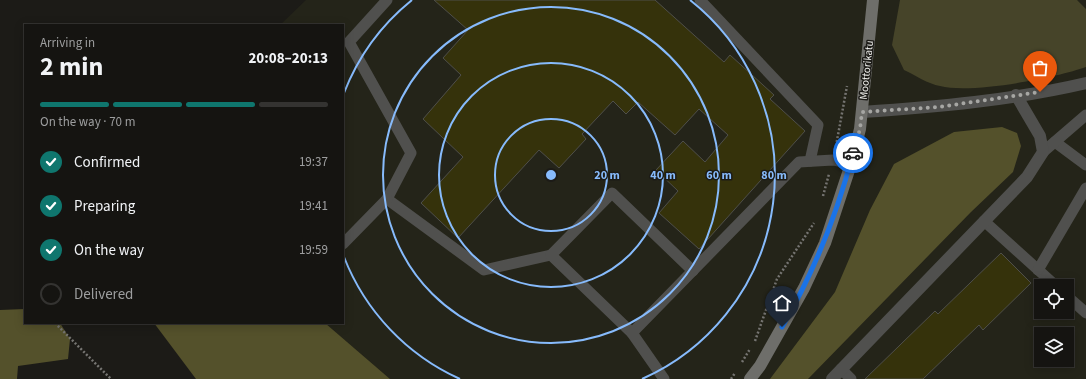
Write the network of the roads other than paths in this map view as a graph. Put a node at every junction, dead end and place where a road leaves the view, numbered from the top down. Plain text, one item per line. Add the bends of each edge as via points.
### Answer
1 (387, 0) edge
2 (700, 0) edge
3 (873, 0) edge
4 (1086, 83) edge
5 (1016, 95) junction
6 (862, 112) junction
7 (1086, 115) edge
8 (1055, 142) junction
9 (1043, 152) junction
10 (810, 161) junction
11 (851, 164) junction
12 (1086, 165) edge
13 (1086, 188) edge
14 (387, 199) junction
15 (984, 221) junction
16 (344, 243) edge
17 (551, 255) junction
18 (1038, 270) junction
19 (693, 271) junction
20 (1048, 279) edge
21 (1074, 302) edge
22 (1086, 313) edge
23 (632, 333) junction
24 (841, 370) junction
25 (664, 379) edge
26 (750, 379) edge
27 (832, 379) edge
28 (851, 379) edge

1 - 14 lane via 349,42 411,154
2 - 10 lane via 818,125
3 - 6 main road, Moottorikatu
4 - 5 street
5 - 6 street via 939,107
5 - 9 street via 1040,136
6 - 11 main road, Moottorikatu
7 - 8 lane
8 - 9 lane
8 - 12 lane
9 - 15 street via 1027,177
10 - 11 lane via 833,160
10 - 19 lane via 799,162
11 - 26 main road, Moottorikatu via 825,243 804,288
13 - 18 lane
14 - 16 lane
14 - 17 lane via 484,270
15 - 18 lane
15 - 24 street
17 - 19 lane via 612,193
17 - 23 lane
18 - 20 lane
19 - 23 lane
21 - 22 lane
23 - 25 lane
24 - 27 street
24 - 28 lane

